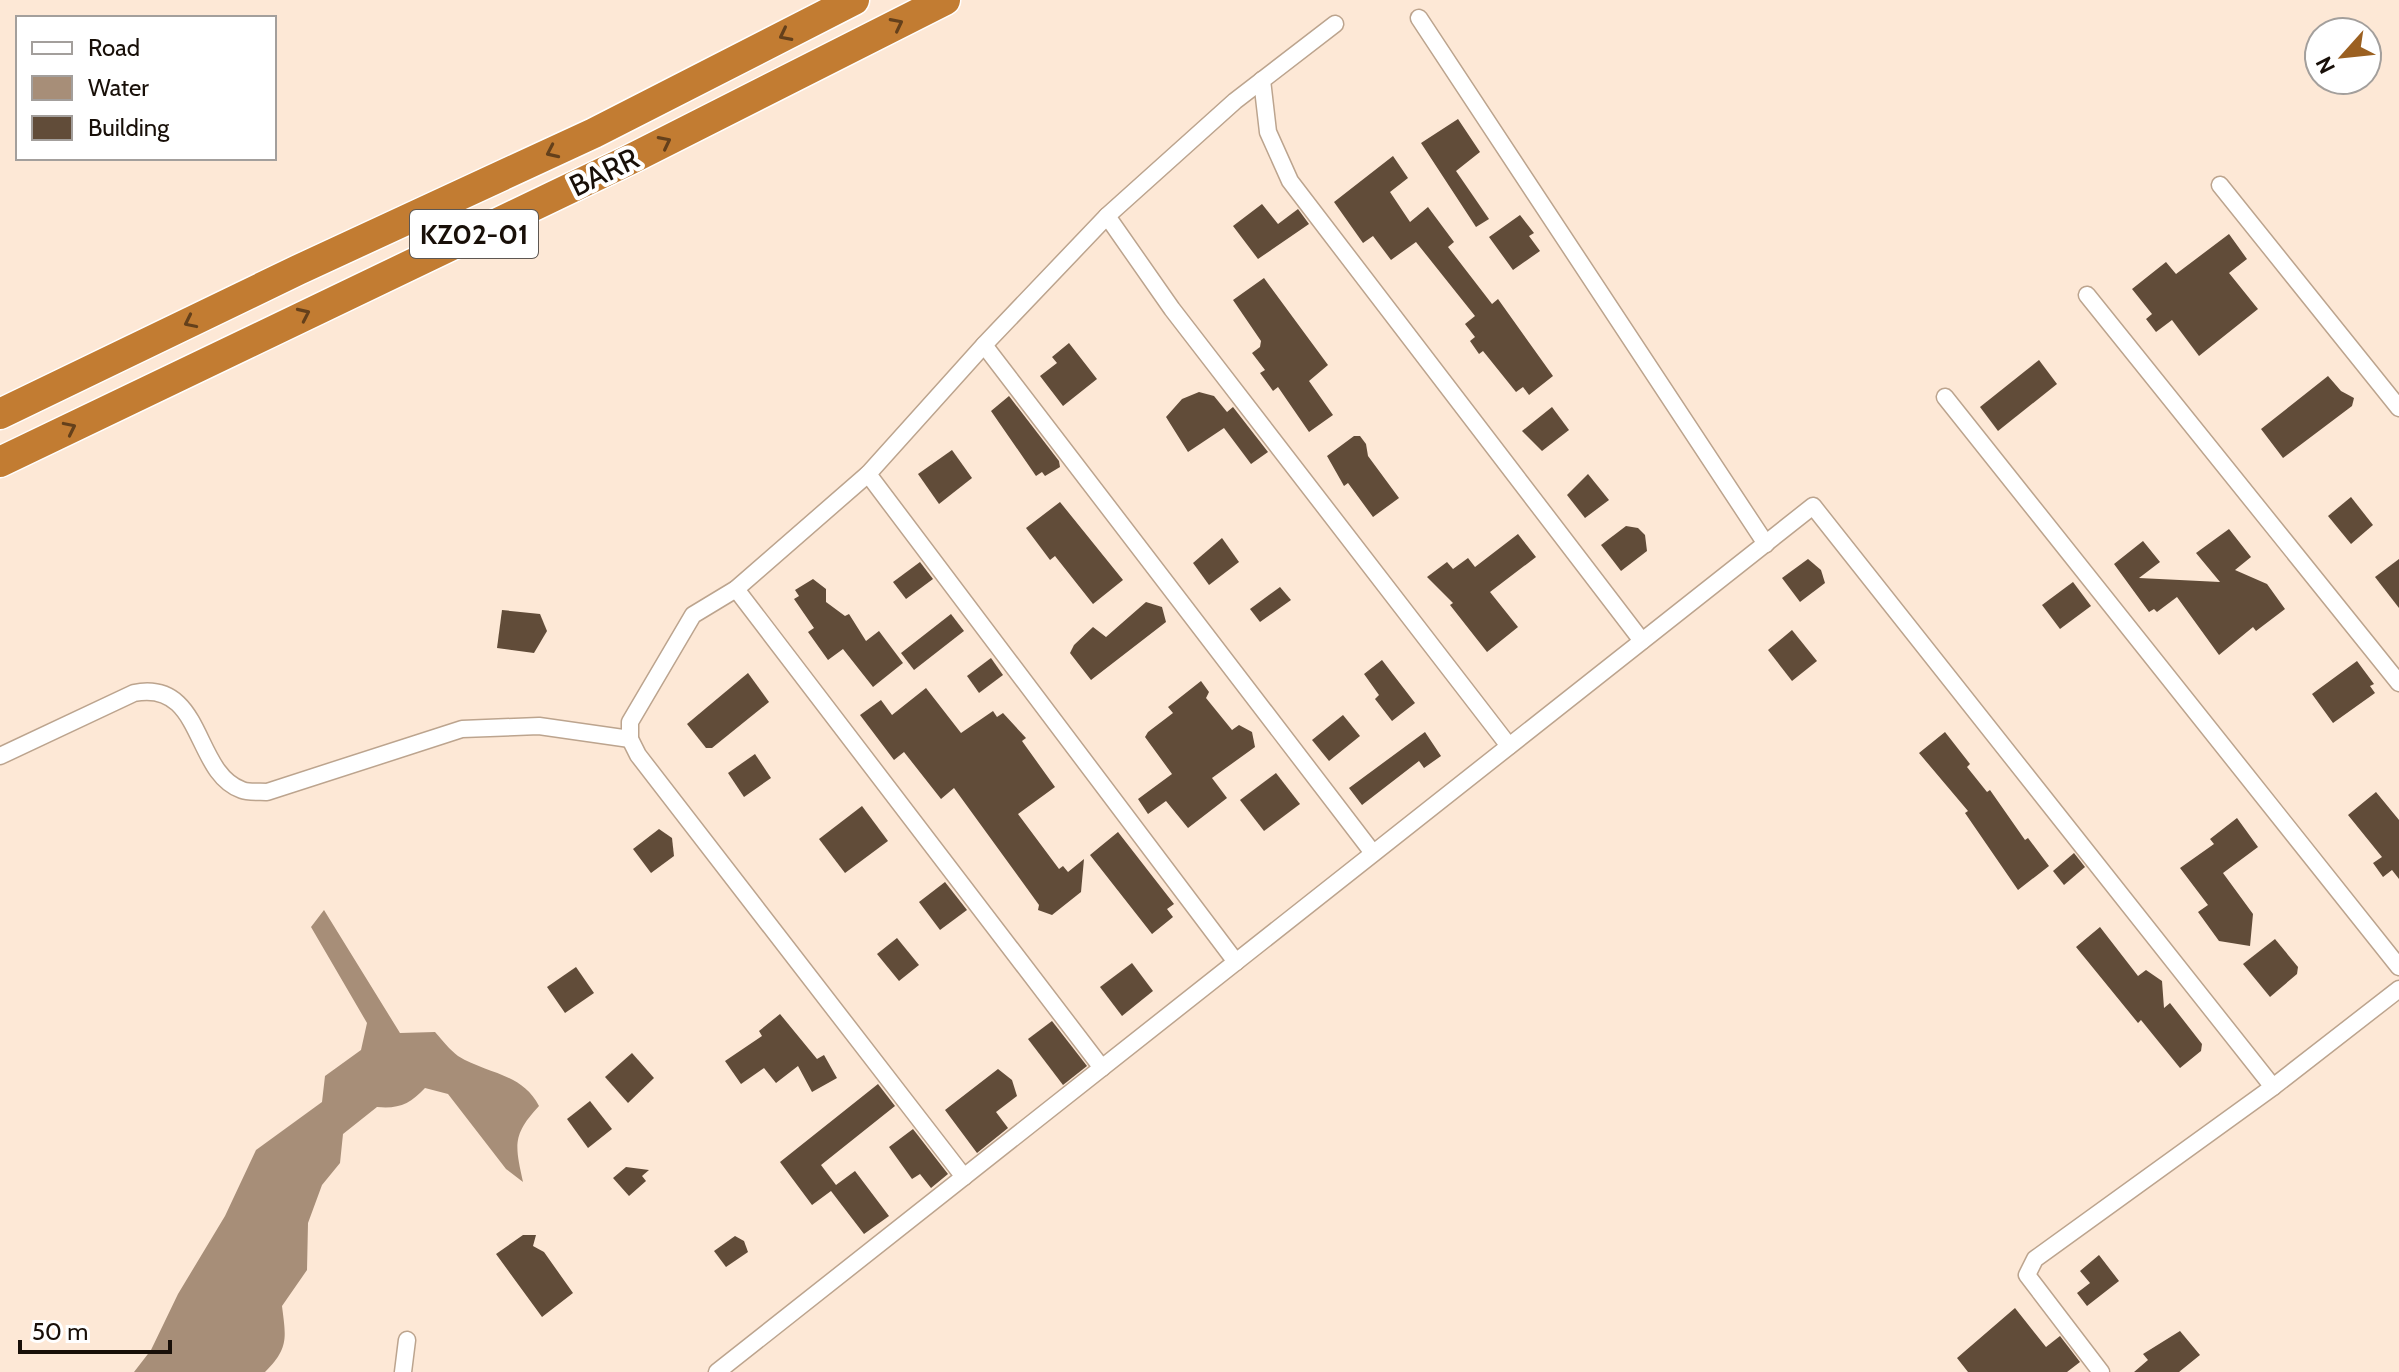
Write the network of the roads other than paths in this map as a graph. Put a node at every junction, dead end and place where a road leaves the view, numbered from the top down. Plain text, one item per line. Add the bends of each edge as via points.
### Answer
1 (854, 0) edge
2 (945, 0) edge
3 (1419, 18) dead end
4 (1335, 24) dead end
5 (1262, 80) junction
6 (2220, 185) dead end
7 (1107, 216) junction
8 (2087, 295) dead end
9 (984, 345) junction
10 (1945, 397) dead end
11 (2399, 408) edge
12 (0, 414) edge
13 (0, 462) edge
14 (868, 474) junction
15 (1766, 544) junction
16 (736, 589) junction
17 (1642, 641) junction
18 (2399, 683) edge
19 (630, 739) junction
20 (1509, 746) junction
21 (0, 756) edge
22 (1373, 853) junction
23 (1236, 962) junction
24 (2399, 967) edge
25 (2399, 989) edge
26 (1102, 1068) junction
27 (2273, 1087) junction
28 (964, 1177) junction
29 (407, 1340) dead end
30 (403, 1372) edge
31 (717, 1372) edge
32 (2101, 1372) edge

1 -> 12 highway, BARR / KZ02-01 via 594,133
13 -> 2 highway, BARR / KZ02-01 via 627,161
3 - 15 street
4 - 5 street
5 - 7 street
5 - 17 street via 1268,132 1290,181
6 - 11 street
7 - 9 street
7 - 20 street via 1172,309
8 - 18 street
9 - 14 street
9 - 22 street
10 - 24 street
14 - 16 street
14 - 23 street
15 - 17 street
15 - 27 street via 1813,506
16 - 19 street via 693,615 630,722
16 - 26 street
17 - 20 street
19 - 21 street via 539,726 462,729 267,792 243,791 227,782 177,701 154,689 134,693
19 - 28 street
20 - 22 street
22 - 23 street
23 - 26 street
25 - 27 street
26 - 28 street
27 - 32 street via 2035,1259 2027,1275
28 - 31 street
29 - 30 street

